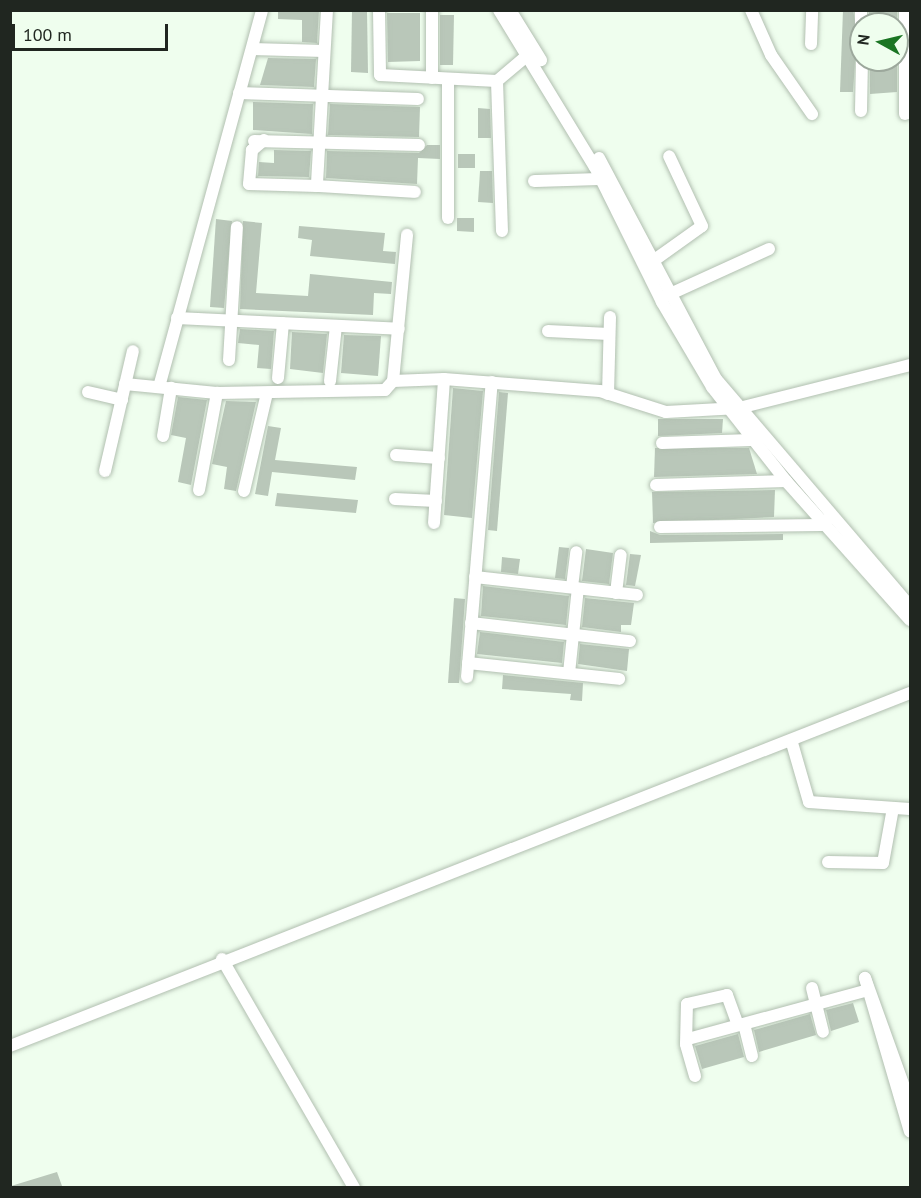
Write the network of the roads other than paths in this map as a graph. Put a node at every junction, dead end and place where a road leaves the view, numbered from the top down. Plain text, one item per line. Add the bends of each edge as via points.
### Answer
1 (262, 10) edge
2 (327, 10) edge
3 (378, 10) edge
4 (432, 10) edge
5 (499, 10) edge
6 (751, 10) edge
7 (812, 10) edge
8 (510, 11) edge
9 (524, 39) junction
10 (812, 44) dead end
11 (252, 49) junction
12 (324, 51) junction
13 (529, 54) junction
14 (862, 72) edge
15 (904, 72) edge
16 (432, 78) junction
17 (448, 79) junction
18 (497, 81) junction
19 (240, 93) junction
20 (322, 94) junction
21 (418, 99) dead end
22 (861, 111) dead end
23 (812, 114) dead end
24 (905, 114) dead end
25 (320, 140) junction
26 (419, 145) dead end
27 (669, 156) dead end
28 (601, 179) junction
29 (534, 181) dead end
30 (317, 186) junction
31 (415, 192) dead end
32 (448, 218) dead end
33 (237, 227) dead end
34 (502, 231) dead end
35 (407, 235) dead end
36 (769, 249) dead end
37 (653, 261) junction
38 (668, 295) junction
39 (610, 317) dead end
40 (177, 318) junction
41 (231, 320) junction
42 (283, 323) junction
43 (336, 326) junction
44 (399, 329) junction
45 (548, 331) dead end
46 (609, 334) junction
47 (133, 351) dead end
48 (229, 360) dead end
49 (910, 365) edge
50 (278, 378) dead end
51 (444, 379) junction
52 (330, 381) dead end
53 (393, 381) junction
54 (492, 382) junction
55 (125, 384) junction
56 (162, 387) junction
57 (88, 392) dead end
58 (217, 393) junction
59 (267, 393) junction
60 (608, 394) junction
61 (122, 400) junction
62 (734, 408) junction
63 (163, 436) dead end
64 (751, 440) junction
65 (662, 443) dead end
66 (396, 455) dead end
67 (439, 458) junction
68 (105, 471) dead end
69 (786, 481) junction
70 (657, 485) dead end
71 (199, 490) dead end
72 (244, 491) dead end
73 (395, 499) dead end
74 (436, 501) junction
75 (832, 515) junction
76 (434, 523) dead end
77 (822, 524) junction
78 (660, 527) dead end
79 (576, 552) dead end
80 (621, 555) dead end
81 (475, 577) junction
82 (575, 588) junction
83 (616, 593) junction
84 (637, 595) dead end
85 (910, 606) edge
86 (910, 620) edge
87 (471, 622) junction
88 (573, 634) junction
89 (630, 641) dead end
90 (468, 663) junction
91 (569, 673) junction
92 (467, 678) dead end
93 (619, 679) dead end
94 (910, 693) edge
95 (792, 743) junction
96 (893, 808) junction
97 (910, 809) edge
98 (828, 862) dead end
99 (222, 959) junction
100 (812, 988) dead end
101 (865, 991) junction
102 (816, 1004) junction
103 (741, 1024) junction
104 (823, 1032) dead end
105 (688, 1039) junction
106 (10, 1046) edge
107 (752, 1056) dead end
108 (695, 1076) dead end
109 (910, 1103) edge
110 (910, 1132) edge
111 (354, 1188) edge

1 - 11 street
2 - 12 street
3 - 16 street via 380,75
4 - 16 street
5 - 9 street
6 - 23 street via 771,55
7 - 10 street
8 - 9 street
9 - 13 street
9 - 37 street via 622,196
11 - 12 street
11 - 19 street
12 - 20 street
13 - 18 street
13 - 28 street
14 - 22 street
15 - 24 street
16 - 17 street
17 - 18 street
17 - 32 street
18 - 34 street
19 - 20 street
19 - 40 street
20 - 21 street
20 - 25 street
25 - 26 street
25 - 30 street
25 - 30 street via 259,141 252,150 249,184
27 - 37 street via 702,226
28 - 29 street
28 - 62 street via 662,302
30 - 31 street
33 - 41 street
35 - 44 street
36 - 38 street
37 - 38 street
38 - 62 street
39 - 46 street
40 - 41 street
40 - 56 street
41 - 42 street
41 - 48 street
42 - 43 street
42 - 50 street
43 - 44 street
43 - 52 street
44 - 53 street
45 - 46 street
46 - 60 street
47 - 55 street
49 - 62 street
51 - 53 street
51 - 54 street
51 - 67 street
53 - 59 street via 385,390 370,392
54 - 60 street
54 - 81 street
55 - 56 street
55 - 61 street
56 - 58 street
56 - 63 street
57 - 61 street
58 - 59 street
58 - 71 street
59 - 72 street
60 - 62 street via 666,412
61 - 68 street
62 - 64 street
62 - 75 street
64 - 65 street
64 - 69 street
66 - 67 street
67 - 74 street
69 - 70 street
69 - 77 street
73 - 74 street
74 - 76 street
75 - 77 street
75 - 85 street
77 - 78 street
77 - 86 street
79 - 82 street
80 - 83 street
81 - 82 street
81 - 87 street
82 - 83 street
82 - 88 street
83 - 84 street
87 - 88 street
87 - 90 street
88 - 89 street
88 - 91 street
90 - 91 street
90 - 92 street
91 - 93 street
94 - 95 street
95 - 96 street via 809,802
95 - 99 street
96 - 97 street
96 - 98 street via 884,863
99 - 106 street
99 - 111 street
100 - 102 street
101 - 102 street
101 - 109 street via 865,978
101 - 110 street
102 - 103 street
102 - 104 street
103 - 105 street
103 - 105 street via 730,996 691,1001
103 - 107 street
105 - 108 street

